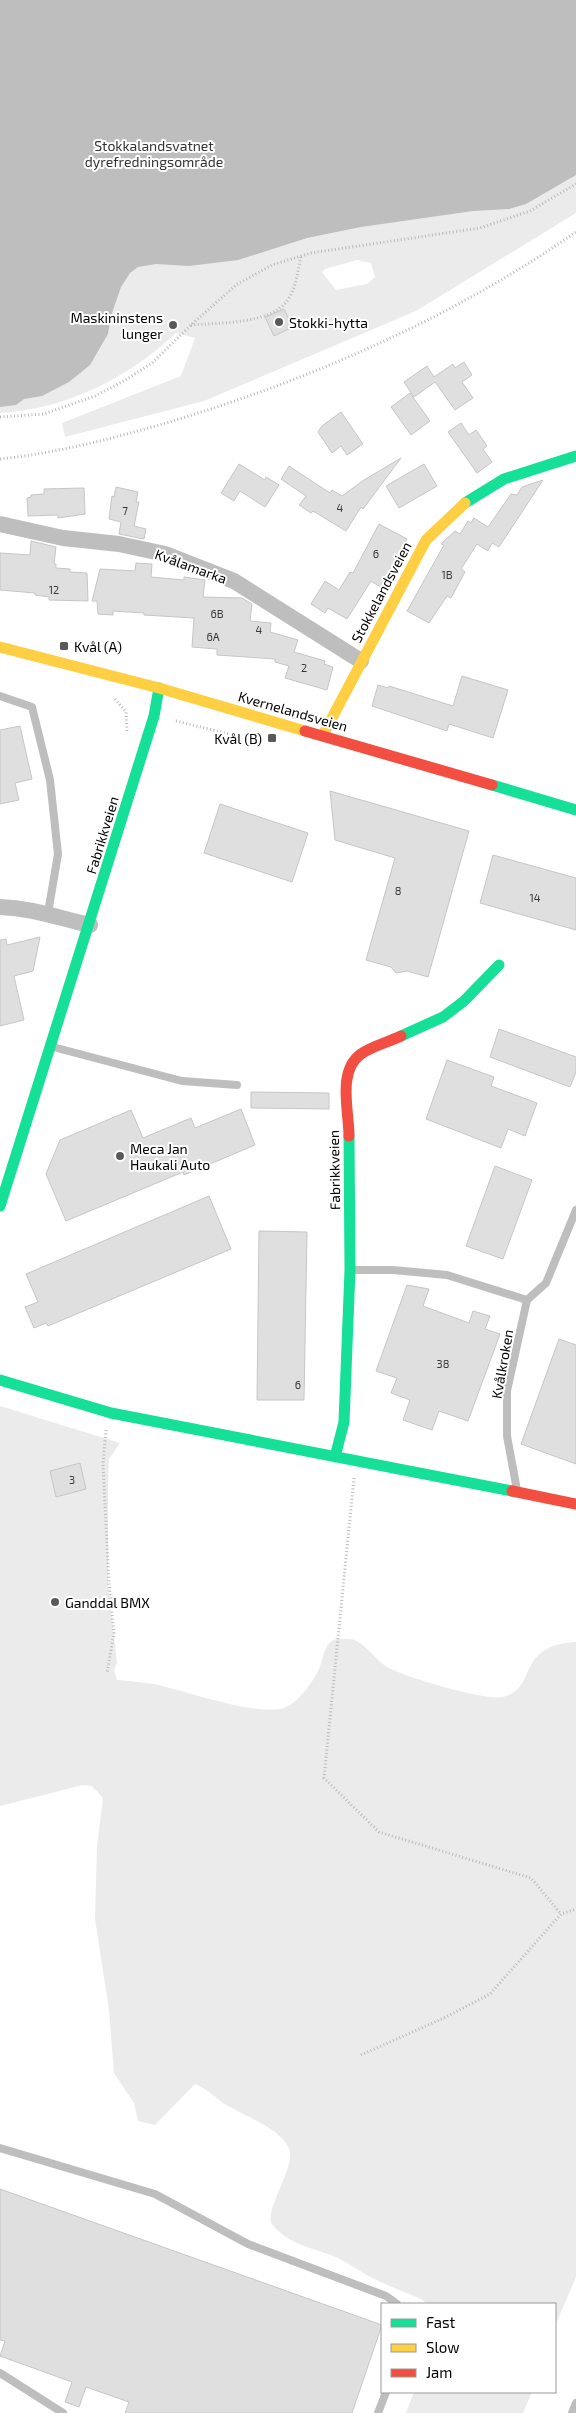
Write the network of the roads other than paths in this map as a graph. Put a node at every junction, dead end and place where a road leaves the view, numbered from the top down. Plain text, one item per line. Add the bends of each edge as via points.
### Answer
1 (576, 456) edge
2 (0, 524) edge
3 (0, 646) edge
4 (361, 661) junction
5 (159, 688) junction
6 (0, 696) edge
7 (323, 735) junction
8 (576, 810) edge
9 (0, 907) edge
10 (48, 913) junction
11 (90, 925) junction
12 (500, 965) dead end
13 (51, 1046) junction
14 (237, 1085) dead end
15 (0, 1206) edge
16 (576, 1210) edge
17 (350, 1270) junction
18 (527, 1300) junction
19 (0, 1380) edge
20 (335, 1457) junction
21 (517, 1492) junction
22 (576, 1504) edge
23 (0, 2148) edge
24 (396, 2303) edge
25 (0, 2373) edge
26 (386, 2393) edge
27 (576, 2403) edge
28 (63, 2413) edge
29 (378, 2413) edge
30 (572, 2413) edge

1 - 4 street, Stokkelandsveien via 504,479 470,499 426,540
2 - 4 street, Kvålamarka via 63,538 119,544 165,554 234,582
3 - 5 street, Kvernelandsveien
4 - 7 street, Stokkelandsveien
5 - 7 street, Kvernelandsveien
5 - 11 street, Fabrikkveien via 154,716
6 - 10 lane via 32,707 50,780 58,854
7 - 8 street, Kvernelandsveien
9 - 10 street
10 - 11 street
11 - 13 street, Fabrikkveien
12 - 17 street, Fabrikkveien via 443,1017 361,1054 350,1067 346,1081
13 - 14 lane via 182,1080
13 - 15 street, Fabrikkveien
16 - 18 lane via 546,1284
17 - 18 lane via 447,1275
17 - 20 street, Fabrikkveien via 344,1422
18 - 21 lane, Kvålkroken via 507,1391 507,1436
19 - 20 street via 112,1413
20 - 21 street
21 - 22 street
23 - 24 lane via 155,2194 248,2244 386,2296
25 - 28 lane
26 - 29 lane
27 - 30 lane

